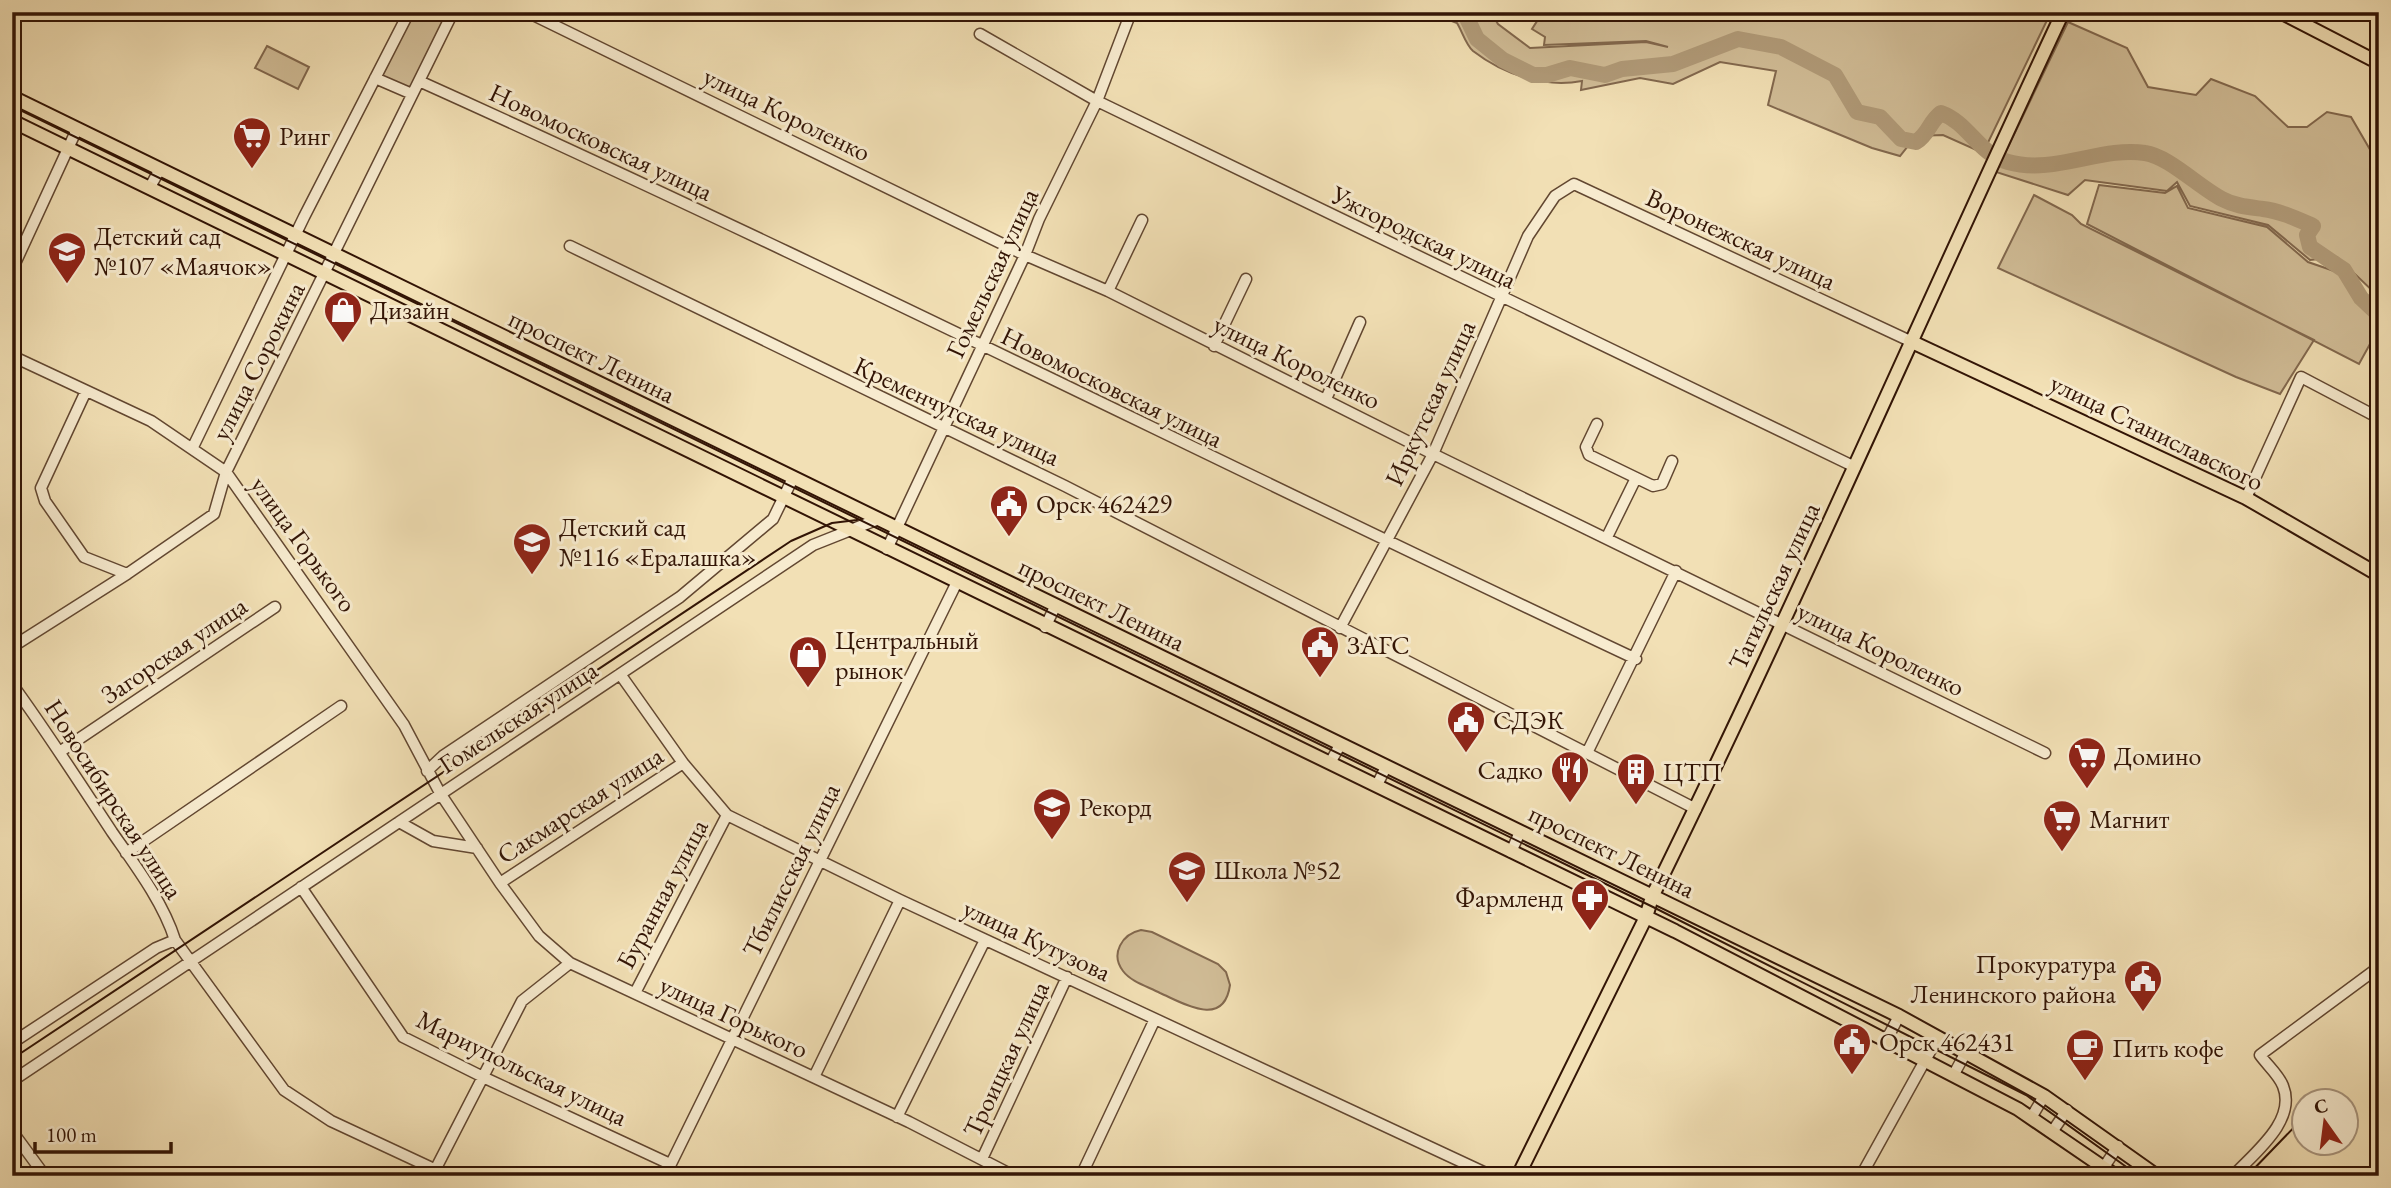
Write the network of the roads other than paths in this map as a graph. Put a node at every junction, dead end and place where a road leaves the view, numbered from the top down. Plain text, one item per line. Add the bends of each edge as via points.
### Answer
1 (409, 12) edge
2 (453, 12) edge
3 (527, 12) edge
4 (1131, 12) edge
5 (2063, 12) edge
6 (2280, 12) edge
7 (980, 34) dead end
8 (2379, 63) edge
9 (375, 78) junction
10 (419, 81) junction
11 (412, 94) junction
12 (1097, 101) junction
13 (14, 103) edge
14 (12, 121) edge
15 (77, 130) junction
16 (68, 149) junction
17 (160, 169) junction
18 (150, 187) junction
19 (1555, 196) joint
20 (1142, 220) dead end
21 (296, 234) junction
22 (570, 246) dead end
23 (287, 253) junction
24 (334, 253) junction
25 (1025, 255) junction
26 (12, 270) edge
27 (326, 271) junction
28 (1246, 279) dead end
29 (1108, 291) junction
30 (1501, 298) junction
31 (1360, 322) dead end
32 (1910, 341) junction
33 (1214, 346) junction
34 (521, 347) junction
35 (982, 347) junction
36 (12, 356) edge
37 (513, 364) junction
38 (86, 390) junction
39 (1326, 399) junction
40 (2379, 418) edge
41 (1597, 424) dead end
42 (944, 429) junction
43 (192, 449) junction
44 (1433, 454) junction
45 (1672, 461) dead end
46 (1855, 467) junction
47 (226, 472) junction
48 (1636, 478) junction
49 (792, 480) junction
50 (783, 498) junction
51 (2246, 498) junction
52 (876, 520) junction
53 (845, 530) junction
54 (895, 530) junction
55 (1607, 537) junction
56 (1385, 542) junction
57 (887, 548) junction
58 (2377, 570) edge
59 (1676, 571) junction
60 (127, 575) junction
61 (956, 584) junction
62 (275, 607) dead end
63 (1055, 607) junction
64 (1780, 624) junction
65 (1045, 627) junction
66 (1340, 628) junction
67 (12, 647) edge
68 (1636, 659) junction
69 (620, 674) junction
70 (12, 684) edge
71 (1227, 690) junction
72 (341, 706) dead end
73 (1216, 709) junction
74 (1340, 745) junction
75 (61, 751) junction
76 (1587, 753) junction
77 (2045, 753) dead end
78 (683, 763) junction
79 (1330, 764) junction
80 (1386, 767) junction
81 (427, 771) junction
82 (1377, 785) junction
83 (440, 793) junction
84 (1696, 809) junction
85 (727, 816) junction
86 (398, 822) junction
87 (1520, 832) junction
88 (477, 848) junction
89 (1511, 852) junction
90 (127, 853) junction
91 (819, 858) junction
92 (500, 883) junction
93 (301, 887) junction
94 (1652, 897) junction
95 (900, 900) junction
96 (1646, 917) junction
97 (175, 940) junction
98 (985, 940) junction
99 (191, 961) junction
100 (570, 963) junction
101 (2379, 967) edge
102 (1067, 977) junction
103 (635, 993) junction
104 (1899, 1016) junction
105 (1155, 1019) junction
106 (1938, 1037) junction
107 (732, 1039) junction
108 (1887, 1039) junction
109 (12, 1043) edge
110 (1966, 1052) junction
111 (1926, 1059) junction
112 (1954, 1074) junction
113 (814, 1077) junction
114 (485, 1078) junction
115 (12, 1081) edge
116 (2044, 1096) junction
117 (2067, 1110) junction
118 (897, 1116) junction
119 (2031, 1118) junction
120 (12, 1131) edge
121 (2052, 1132) junction
122 (2118, 1146) junction
123 (982, 1159) junction
124 (670, 1164) junction
125 (2104, 1167) junction
126 (433, 1172) edge
127 (45, 1176) edge
128 (449, 1176) edge
129 (665, 1176) edge
130 (1014, 1176) edge
131 (1081, 1176) edge
132 (1492, 1176) edge
133 (1518, 1176) edge
134 (1861, 1176) edge
135 (2116, 1176) edge
136 (2157, 1176) edge
137 (2233, 1176) edge

1 - 9 street, улица Сорокина
2 - 10 street, улица Сорокина
3 - 25 street, улица Короленко
4 - 12 street, Гомельская улица
5 - 32 main road, Тагильская улица
6 - 8 main road
7 - 12 street, Ужгородская улица
9 - 11 street
9 - 21 street, улица Сорокина
10 - 11 street, улица Сорокина
10 - 35 street, Новомосковская улица via 608,166
11 - 24 street, улица Сорокина
12 - 25 street, Гомельская улица
12 - 30 street, Ужгородская улица
13 - 15 main road, проспект Ленина
14 - 16 main road, проспект Ленина
15 - 16 street
15 - 17 main road, проспект Ленина
16 - 18 main road, проспект Ленина
16 - 26 street
17 - 18 street
17 - 21 main road, проспект Ленина
18 - 23 main road, проспект Ленина
19 - 30 street, Иркутская улица via 1528,236
19 - 32 street, Воронежская улица via 1574,184
20 - 29 street
21 - 23 street, улица Сорокина
21 - 24 main road, проспект Ленина
22 - 42 street, Кременчугская улица
23 - 27 main road, проспект Ленина
23 - 43 street, улица Сорокина
24 - 27 street, улица Сорокина
24 - 34 main road, проспект Ленина
25 - 29 street, улица Короленко
25 - 35 street, Гомельская улица
27 - 37 main road, проспект Ленина
27 - 47 street, улица Сорокина
28 - 33 street
29 - 33 street, улица Короленко
30 - 44 street, Иркутская улица
30 - 46 street, Ужгородская улица
31 - 39 street
32 - 46 main road, Тагильская улица
32 - 51 main road, улица Станиславского
33 - 39 street, улица Короленко
34 - 37 street
34 - 49 main road, проспект Ленина
35 - 42 street, Гомельская улица
35 - 56 street, Новомосковская улица
36 - 38 street, улица Горького
37 - 50 main road, проспект Ленина
38 - 43 street, улица Горького via 150,421
38 - 60 street via 41,488 84,557
39 - 44 street, улица Короленко
40 - 51 street via 2301,377
41 - 48 street via 1586,447 1589,455
42 - 54 street, Гомельская улица
42 - 66 street, Кременчугская улица via 1066,486
43 - 47 street, улица Горького
44 - 55 street, улица Короленко
44 - 56 street, Иркутская улица
45 - 48 street via 1662,484 1653,486
46 - 64 main road, Тагильская улица
47 - 60 street, улица Сорокина via 214,514
47 - 81 street, улица Горького via 356,653 404,725
48 - 55 street
49 - 50 street, Гомельская улица
49 - 52 main road, проспект Ленина
50 - 53 main road, проспект Ленина
50 - 81 street, Гомельская улица via 773,519 680,597
51 - 58 main road, улица Станиславского
52 - 53 street, Гомельская улица
52 - 54 main road, проспект Ленина
53 - 57 main road, проспект Ленина
53 - 69 street, Гомельская улица via 813,545
54 - 57 street, Гомельская улица
54 - 63 main road, проспект Ленина
55 - 59 street, улица Короленко
56 - 66 street, Иркутская улица
56 - 68 street, Новомосковская улица
57 - 61 main road, проспект Ленина
59 - 64 street, улица Короленко
59 - 68 street
60 - 67 street, улица Сорокина
61 - 65 main road, проспект Ленина
61 - 91 street, Тбилисская улица
62 - 75 street, Загорская улица
63 - 65 street
63 - 71 main road, проспект Ленина
64 - 77 street, улица Короленко
64 - 84 main road, Тагильская улица
65 - 73 main road, проспект Ленина
66 - 76 street, Кременчугская улица
68 - 76 street
69 - 78 street, улица Кутузова
69 - 83 street, Гомельская улица
70 - 75 street, Новосибирская улица
71 - 73 street
71 - 74 main road, проспект Ленина
72 - 90 street
73 - 79 main road, проспект Ленина
74 - 79 street
74 - 80 main road, проспект Ленина
75 - 90 street, Новосибирская улица
76 - 84 street, Кременчугская улица
78 - 85 street, улица Кутузова
78 - 92 street, Сакмарская улица
79 - 82 main road, проспект Ленина
80 - 82 street
80 - 87 main road, проспект Ленина
81 - 83 street, улица Горького
82 - 89 main road, проспект Ленина
83 - 86 street, Гомельская улица
83 - 88 street, улица Горького
84 - 94 main road, Тагильская улица
85 - 91 street, улица Кутузова
85 - 103 street, Буранная улица
86 - 88 street via 433,841
86 - 93 street, Гомельская улица
87 - 89 street
87 - 94 main road, проспект Ленина
88 - 92 street, улица Горького
89 - 96 main road, проспект Ленина
90 - 97 street, Новосибирская улица
91 - 95 street, улица Кутузова
91 - 107 street, Тбилисская улица
92 - 100 street, улица Горького via 539,936
93 - 99 street, Гомельская улица
93 - 114 street, Мариупольская улица via 403,1037
94 - 96 main road, Тагильская улица
94 - 104 main road, проспект Ленина
95 - 98 street, улица Кутузова
95 - 113 street
96 - 108 main road, проспект Ленина
96 - 133 main road, Тагильская улица
97 - 99 street
97 - 109 street
98 - 102 street, улица Кутузова
98 - 118 street
99 - 115 street, Гомельская улица
99 - 126 street via 285,1090 331,1121
100 - 103 street, улица Горького
100 - 114 street via 522,1001
101 - 137 street via 2260,1055 2283,1085 2283,1120
102 - 105 street, улица Кутузова
102 - 123 street, Троицкая улица
103 - 107 street, улица Горького
104 - 106 main road, проспект Ленина
104 - 108 street
105 - 131 street
105 - 132 street, улица Кутузова
106 - 110 main road, проспект Ленина
106 - 111 street
107 - 113 street, улица Горького
107 - 124 street, Тбилисская улица
108 - 111 main road, проспект Ленина
110 - 112 street
110 - 116 main road, проспект Ленина
111 - 112 main road, проспект Ленина
111 - 134 street
112 - 119 main road, проспект Ленина
113 - 118 street, улица Горького
114 - 124 street, Мариупольская улица
114 - 126 street
116 - 117 main road, проспект Ленина
116 - 119 street
117 - 121 street
117 - 122 main road, проспект Ленина
118 - 123 street, улица Горького
119 - 121 main road, проспект Ленина
120 - 127 street
121 - 125 main road, проспект Ленина
122 - 125 street
122 - 136 main road, проспект Ленина
123 - 130 street, улица Горького
124 - 129 street, Тбилисская улица
125 - 135 main road, проспект Ленина
126 - 128 street

